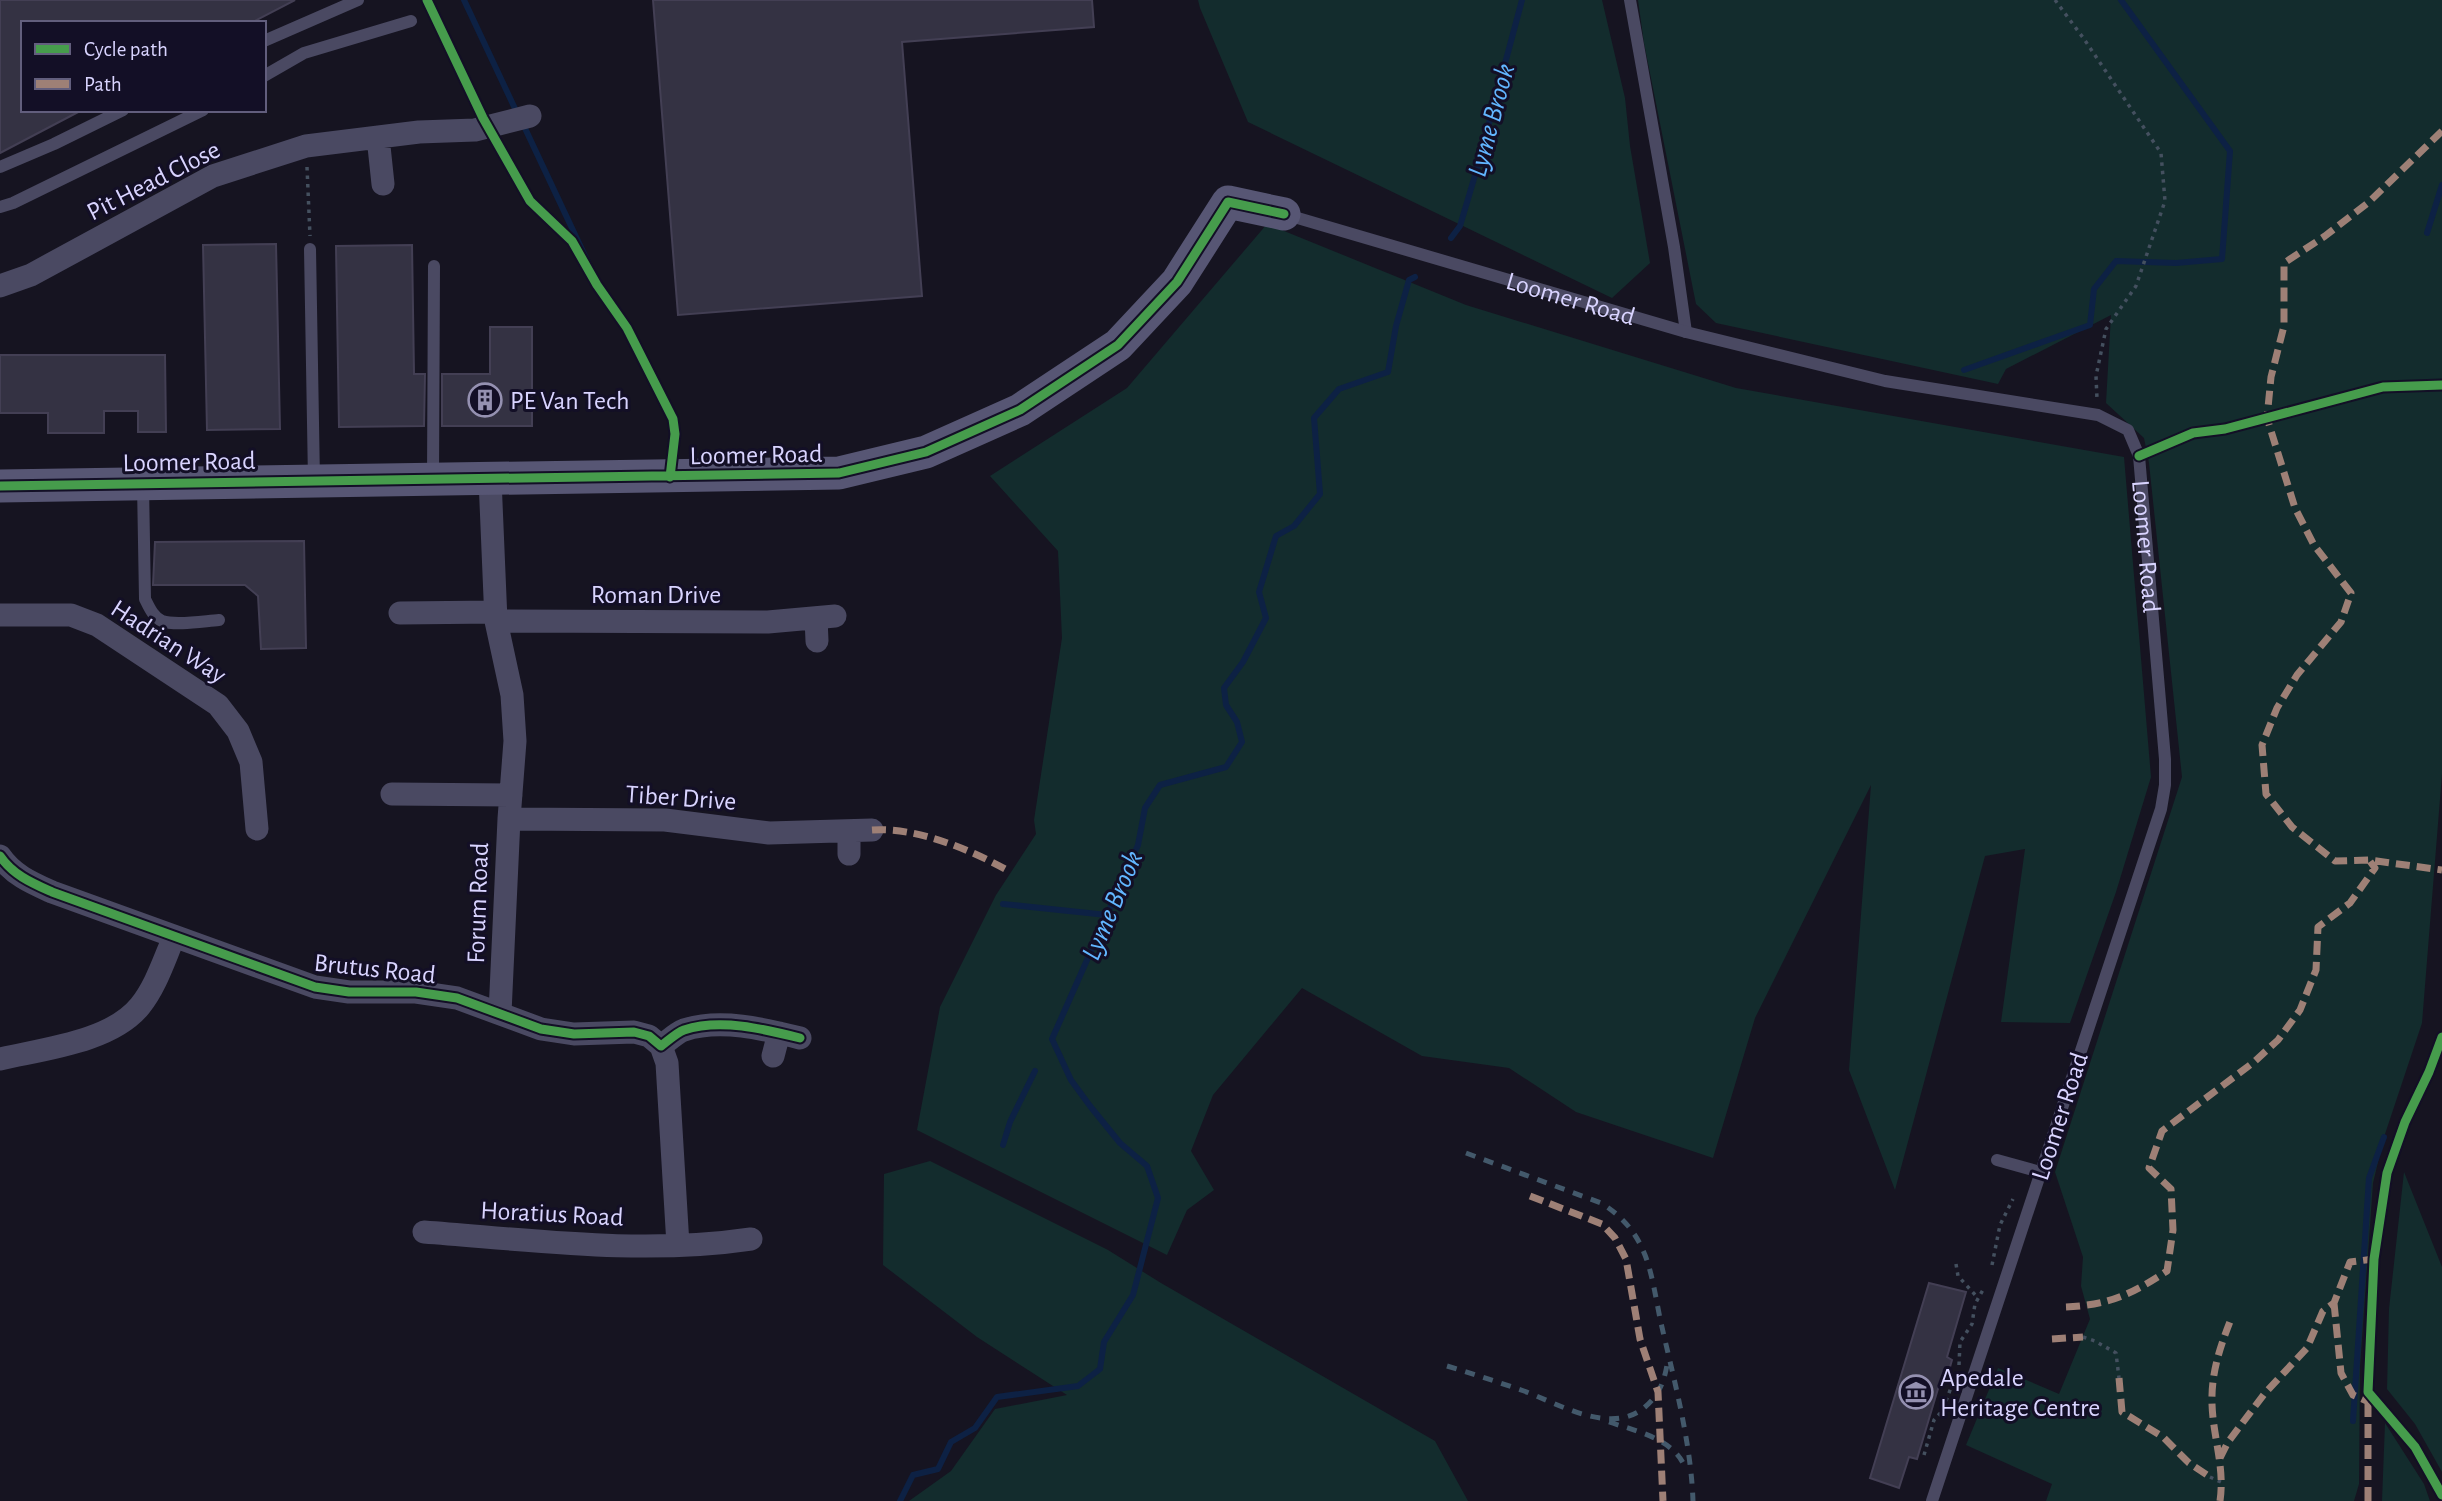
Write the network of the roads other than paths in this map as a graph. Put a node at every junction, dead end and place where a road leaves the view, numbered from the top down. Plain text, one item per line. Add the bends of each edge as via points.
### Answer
1 (358, 0) edge
2 (1630, 0) edge
3 (411, 21) dead end
4 (266, 40) edge
5 (266, 75) edge
6 (119, 112) edge
7 (199, 112) edge
8 (530, 116) dead end
9 (378, 136) junction
10 (0, 167) edge
11 (383, 184) dead end
12 (0, 207) edge
13 (1284, 214) joint
14 (310, 248) road end
15 (434, 266) dead end
16 (0, 286) edge
17 (1686, 332) junction
18 (433, 479) junction
19 (490, 479) junction
20 (314, 480) junction
21 (143, 483) junction
22 (0, 486) edge
23 (400, 613) dead end
24 (0, 615) edge
25 (496, 617) junction
26 (219, 620) dead end
27 (817, 641) dead end
28 (392, 794) dead end
29 (511, 795) junction
30 (509, 819) junction
31 (257, 829) dead end
32 (857, 838) dead end
33 (0, 856) edge
34 (174, 937) junction
35 (500, 1013) junction
36 (662, 1046) junction
37 (774, 1056) dead end
38 (0, 1059) edge
39 (1997, 1160) dead end
40 (2040, 1172) junction
41 (424, 1233) dead end
42 (751, 1238) dead end
43 (678, 1245) junction
44 (1932, 1501) edge

1 - 4 lane
2 - 17 lane
3 - 5 lane via 304,54
6 - 10 lane
7 - 12 lane
8 - 9 street, Pit Head Close via 475,130
9 - 11 street
9 - 16 street, Pit Head Close via 306,146 213,176 31,275
13 - 17 lane, Loomer Road
13 - 19 street, Loomer Road via 1228,202 1177,282 1118,345 1020,410 926,452 839,473
14 - 20 lane
15 - 18 lane
17 - 40 lane, Loomer Road via 1885,381 2098,415 2128,430 2139,456 2165,785 2161,809
18 - 19 street, Loomer Road
18 - 20 street, Loomer Road
19 - 25 street, Forum Road
20 - 21 street, Loomer Road
21 - 22 street, Loomer Road
21 - 26 lane via 145,599 152,613 162,621
23 - 25 street
24 - 31 street, Hadrian Way via 71,615 97,625 218,705 238,731 251,762
25 - 27 street, Roman Drive via 768,622 825,617
25 - 29 street, Forum Road via 512,695
28 - 29 street
29 - 30 street, Forum Road
30 - 32 street, Tiber Drive via 665,820
30 - 35 street, Forum Road
33 - 34 street, Brutus Road via 25,880
34 - 35 street, Brutus Road via 315,987 416,992 457,998
34 - 38 street via 152,989 124,1021 103,1033
35 - 36 street, Brutus Road via 541,1029 634,1032
36 - 37 street via 682,1031 731,1026 789,1035
36 - 43 street via 667,1063
39 - 40 lane
40 - 44 lane, Loomer Road
41 - 43 street, Horatius Road via 582,1244
42 - 43 street, Horatius Road

